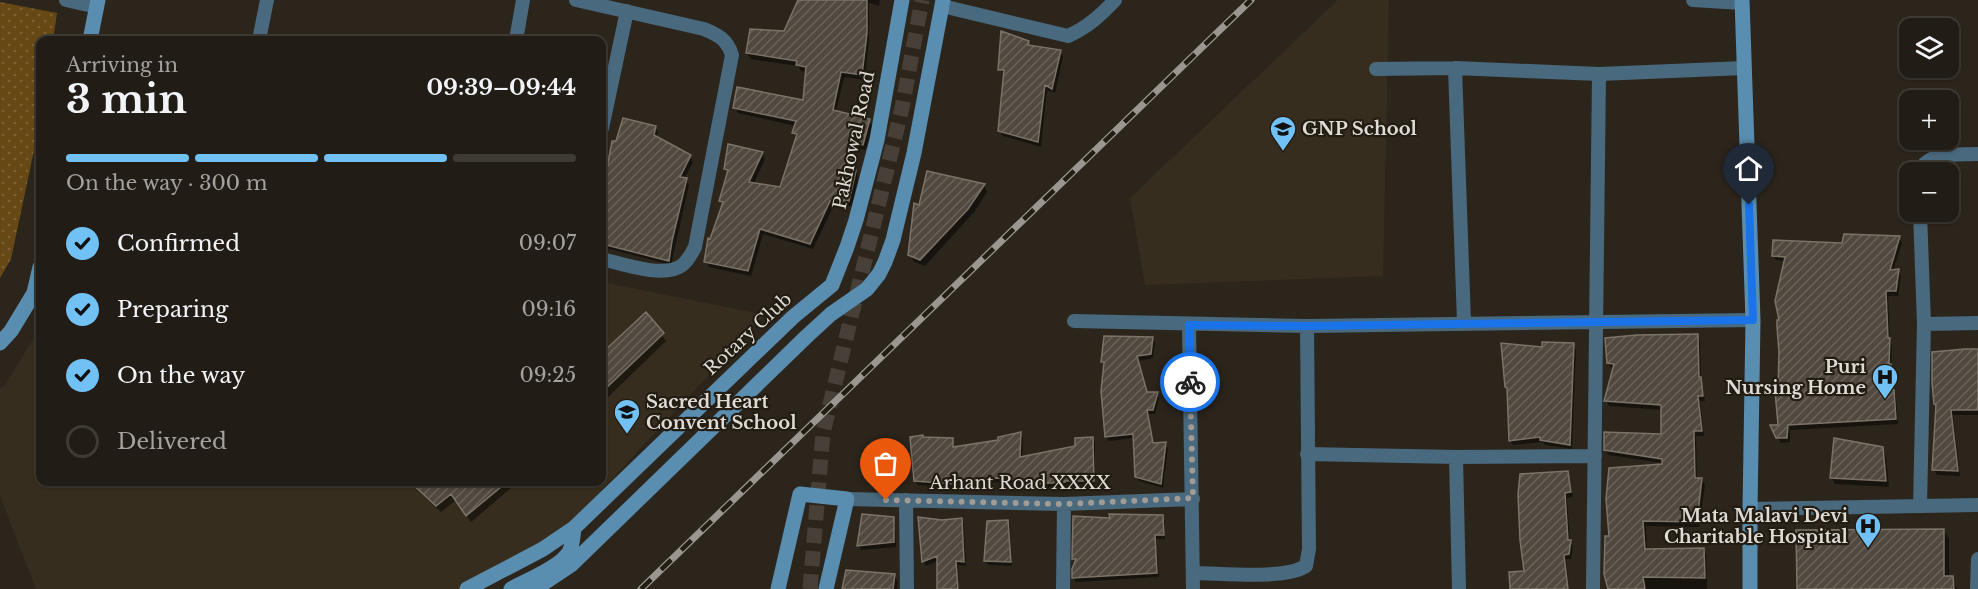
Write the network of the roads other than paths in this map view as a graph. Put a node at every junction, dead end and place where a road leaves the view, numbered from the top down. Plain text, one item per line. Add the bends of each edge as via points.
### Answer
1 (66, 0) edge
2 (267, 0) edge
3 (523, 0) edge
4 (576, 0) edge
5 (902, 0) edge
6 (1116, 0) edge
7 (1693, 0) edge
8 (1742, 1) edge
9 (943, 3) edge
10 (98, 4) edge
11 (627, 11) junction
12 (91, 36) edge
13 (260, 36) edge
14 (517, 36) edge
15 (1455, 68) junction
16 (1744, 68) junction
17 (1376, 69) dead end
18 (1599, 74) junction
19 (606, 110) edge
20 (1978, 154) edge
21 (1925, 162) edge
22 (1920, 222) edge
23 (606, 261) edge
24 (36, 284) edge
25 (832, 285) joint
26 (793, 317) junction
27 (1753, 320) junction
28 (1074, 321) dead end
29 (1596, 321) junction
30 (1464, 322) junction
31 (1978, 323) edge
32 (1924, 324) junction
33 (1189, 325) junction
34 (1307, 326) junction
35 (807, 336) junction
36 (0, 343) edge
37 (1307, 454) junction
38 (1594, 456) junction
39 (1456, 457) junction
40 (1193, 498) junction
41 (847, 499) junction
42 (906, 500) junction
43 (1064, 504) junction
44 (1978, 505) edge
45 (1920, 506) junction
46 (1750, 509) junction
47 (574, 528) junction
48 (1978, 559) edge
49 (1193, 573) junction
50 (467, 589) edge
51 (511, 589) edge
52 (535, 589) edge
53 (778, 589) edge
54 (826, 589) edge
55 (907, 589) edge
56 (1063, 589) edge
57 (1193, 589) edge
58 (1459, 589) edge
59 (1593, 589) edge
60 (1750, 589) edge
61 (1977, 589) edge

1 - 10 street
2 - 13 street
3 - 14 street
4 - 11 street
5 - 25 street, Pakhowal Road via 877,140 856,220
6 - 9 street via 1096,20 1068,36
7 - 8 street
8 - 16 street
9 - 35 street via 893,240 879,274 867,289
10 - 12 street
11 - 19 street
11 - 23 street via 715,33 729,45 732,55 690,257 682,266 658,271
15 - 17 street
15 - 18 street
15 - 30 street
16 - 18 street
16 - 27 street
18 - 29 street
20 - 21 street via 1932,157
22 - 32 street
24 - 36 street via 11,331
25 - 26 street, Rotary Club
26 - 35 street
26 - 47 street, Rotary Club
27 - 29 street
27 - 46 street
28 - 33 street
29 - 30 street
29 - 38 street
30 - 34 street
31 - 32 street
32 - 45 street
33 - 34 street
33 - 40 street
34 - 37 street
35 - 52 street via 571,565
37 - 39 street
37 - 49 street via 1306,566 1284,574
38 - 39 street
38 - 59 street
39 - 58 street
40 - 43 street, Arhant Road XXXX
40 - 49 street
41 - 42 street, Arhant Road XXXX
41 - 53 street via 800,494
41 - 54 street
42 - 43 street, Arhant Road XXXX
42 - 55 street
43 - 56 street
44 - 45 street
45 - 46 street
46 - 60 street
47 - 50 street, Rotary Club
47 - 51 street via 569,552 563,558
48 - 61 street
49 - 57 street

